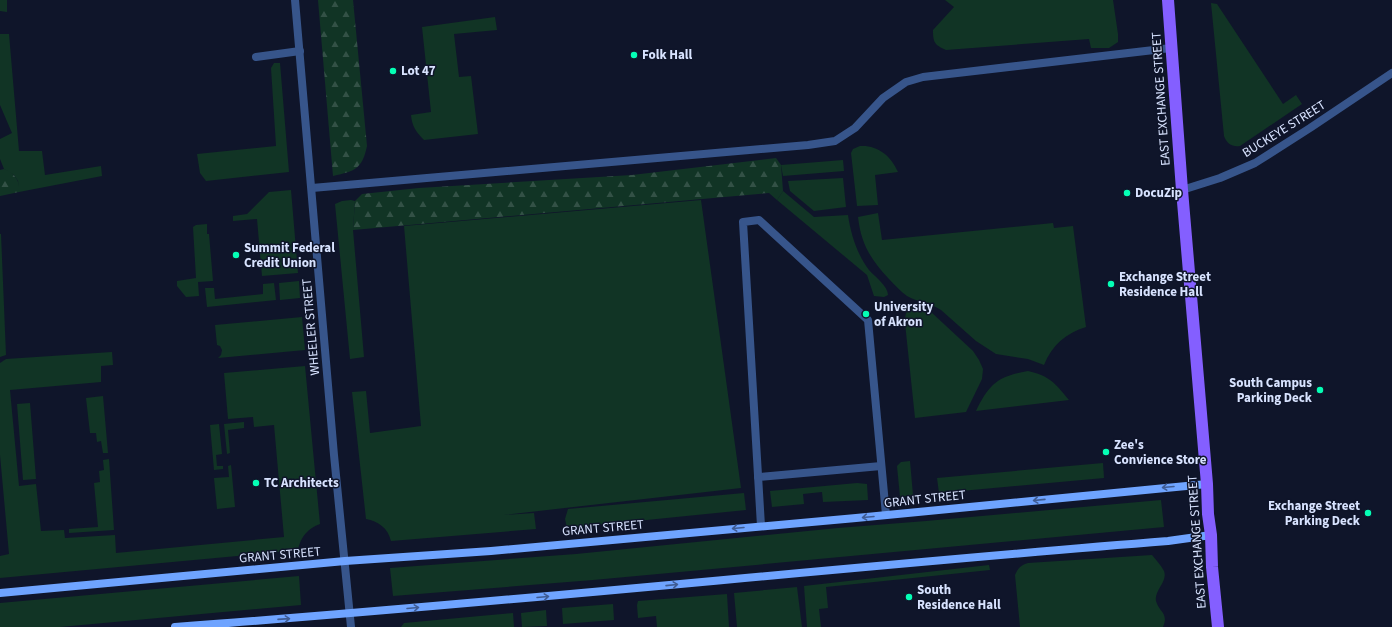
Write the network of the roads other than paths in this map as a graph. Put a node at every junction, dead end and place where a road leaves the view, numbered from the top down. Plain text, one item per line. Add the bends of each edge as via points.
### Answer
1 (296, 0) edge
2 (1168, 0) edge
3 (1171, 48) junction
4 (300, 51) junction
5 (256, 57) dead end
6 (1392, 73) edge
7 (312, 188) junction
8 (1182, 190) junction
9 (882, 466) junction
10 (758, 477) junction
11 (1207, 484) junction
12 (886, 515) junction
13 (761, 526) junction
14 (1212, 535) junction
15 (345, 561) junction
16 (0, 593) edge
17 (350, 614) junction
18 (175, 627) edge
19 (351, 627) edge
20 (1218, 627) edge

1 - 4 street, WHEELER STREET
2 - 3 main road, EAST EXCHANGE STREET
3 - 7 street via 923,77 906,82 883,98 855,128 835,141
3 - 8 main road, EAST EXCHANGE STREET
4 - 5 street
4 - 7 street, WHEELER STREET
6 - 8 street, BUCKEYE STREET via 1255,163
7 - 15 street, WHEELER STREET
8 - 11 main road, EAST EXCHANGE STREET
9 - 10 street
9 - 10 street via 868,320 759,220 743,222
9 - 12 street
10 - 13 street
11 -> 12 main road, GRANT STREET
11 - 14 main road, EAST EXCHANGE STREET
12 -> 13 main road, GRANT STREET
13 -> 15 main road, GRANT STREET via 491,551
17 -> 14 main road
14 - 20 main road, EAST EXCHANGE STREET via 1212,567
15 - 16 main road, GRANT STREET
15 - 17 street, WHEELER STREET
18 -> 17 main road
17 - 19 street, WHEELER STREET

